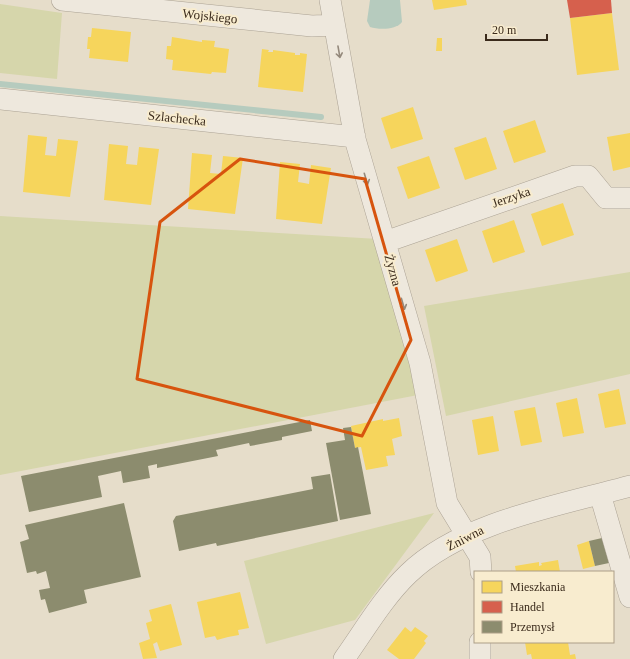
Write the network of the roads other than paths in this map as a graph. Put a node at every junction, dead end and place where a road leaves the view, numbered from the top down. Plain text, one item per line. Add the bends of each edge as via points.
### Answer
1 (62, 0) edge
2 (330, 0) edge
3 (334, 25) junction
4 (0, 99) edge
5 (355, 137) junction
6 (630, 198) edge
7 (385, 242) junction
8 (630, 486) edge
9 (600, 494) junction
10 (467, 536) junction
11 (624, 554) edge
12 (481, 571) edge
13 (630, 597) edge
14 (480, 643) edge
15 (344, 659) edge
16 (480, 659) edge

1 - 3 street, Wojskiego via 312,26
2 - 3 street, Żyzna
3 -> 5 street, Żyzna
4 - 5 street, Szlachecka
5 -> 7 street, Żyzna
6 - 7 street, Jerzyka via 606,198 588,176 575,176
7 -> 10 street, Żyzna via 420,363 447,503
8 - 9 street, Żniwna
9 - 10 street, Żniwna via 500,522
9 - 11 street
10 - 12 street, Żyzna via 480,557
10 - 15 street, Żniwna via 436,553 408,573
11 - 13 street
14 - 16 street

